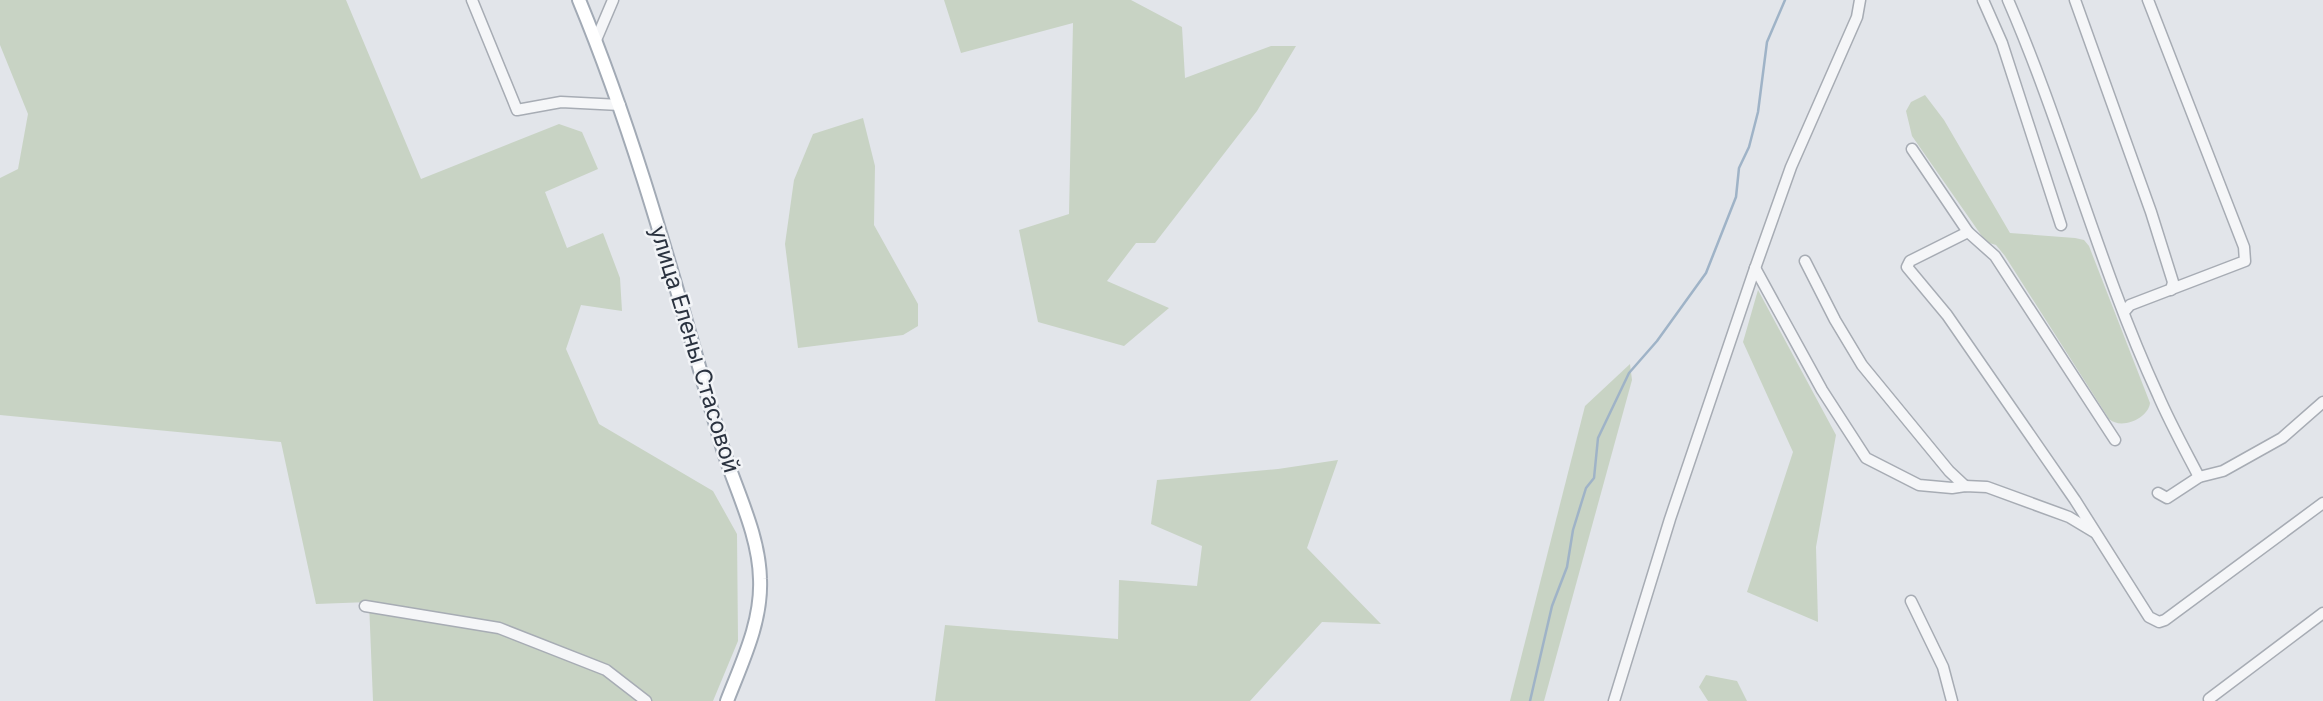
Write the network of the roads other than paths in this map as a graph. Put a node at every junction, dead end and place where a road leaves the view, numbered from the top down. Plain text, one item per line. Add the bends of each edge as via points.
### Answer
1 (472, 0) edge
2 (579, 0) edge
3 (613, 0) edge
4 (1860, 0) edge
5 (1983, 0) edge
6 (2008, 0) edge
7 (2074, 0) edge
8 (2148, 0) edge
9 (596, 40) junction
10 (620, 105) junction
11 (1912, 149) dead end
12 (2061, 225) dead end
13 (1968, 232) junction
14 (1805, 261) dead end
15 (1755, 268) junction
16 (2171, 290) junction
17 (2124, 312) junction
18 (2323, 402) edge
19 (2115, 440) dead end
20 (2199, 477) junction
21 (1965, 486) junction
22 (2158, 493) dead end
23 (2323, 503) edge
24 (2096, 534) junction
25 (1911, 601) dead end
26 (365, 606) dead end
27 (2323, 612) edge
28 (2209, 699) edge
29 (646, 701) edge
30 (727, 701) edge
31 (1614, 701) edge
32 (1952, 701) edge

1 - 10 street via 517,110 561,102
2 - 9 main road, улица Елены Стасовой
3 - 9 street
4 - 15 street
5 - 12 street via 2002,43
6 - 17 street via 2033,57
7 - 16 street via 2151,212 2173,282
8 - 16 street via 2244,247 2245,261
9 - 10 main road, улица Елены Стасовой
10 - 30 main road, улица Елены Стасовой via 754,540 760,576 757,616
11 - 13 street
13 - 19 street via 1995,256
13 - 24 street via 1910,261 1907,267 1947,315
14 - 21 street via 1863,365
15 - 21 street via 1822,390 1866,458 1919,485
15 - 31 street
16 - 17 street via 2130,304
17 - 20 street
18 - 20 street via 2282,438 2223,471
20 - 22 street via 2167,498
21 - 24 street via 1987,487 2069,517
23 - 24 street via 2159,622 2149,617
25 - 32 street via 1942,667
26 - 29 street via 499,628 607,670
27 - 28 street

